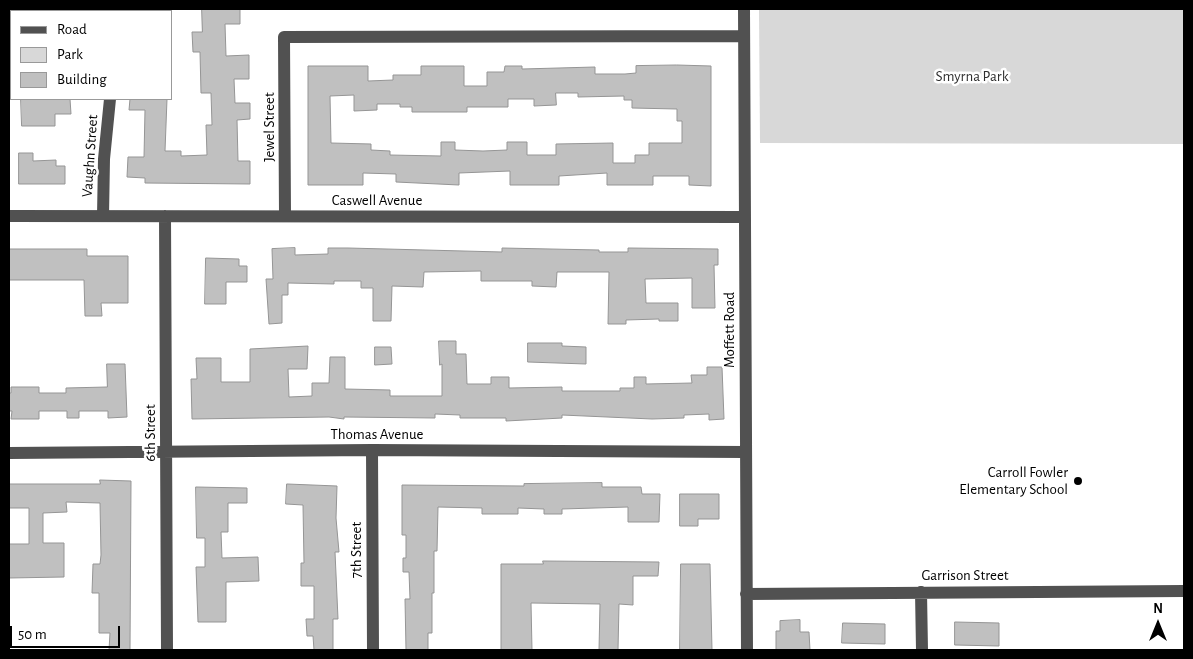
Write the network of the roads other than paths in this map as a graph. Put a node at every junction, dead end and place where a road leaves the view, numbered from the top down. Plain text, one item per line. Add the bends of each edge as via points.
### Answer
1 (744, 9) edge
2 (744, 36) junction
3 (110, 100) edge
4 (9, 216) edge
5 (103, 216) junction
6 (165, 216) junction
7 (285, 216) junction
8 (744, 217) junction
9 (372, 450) junction
10 (166, 451) junction
11 (746, 452) junction
12 (9, 453) edge
13 (1184, 591) edge
14 (922, 592) junction
15 (746, 594) junction
16 (167, 650) edge
17 (373, 650) edge
18 (747, 650) edge
19 (922, 650) edge

1 - 2 street, Moffett Road
2 - 7 street, Jewel Street via 284,37
2 - 8 street, Moffett Road
3 - 5 street, Vaughn Street
4 - 5 street, Caswell Avenue
5 - 6 street, Caswell Avenue
6 - 7 street, Caswell Avenue
6 - 10 street, 6th Street
7 - 8 street, Caswell Avenue
8 - 11 street, Moffett Road
9 - 10 street, Thomas Avenue
9 - 11 street, Thomas Avenue
9 - 17 street, 7th Street
10 - 12 street, Thomas Avenue
10 - 16 street, 6th Street
11 - 15 street, Moffett Road
13 - 14 street, Garrison Street
14 - 15 street, Garrison Street
14 - 19 street
15 - 18 street, Moffett Road

